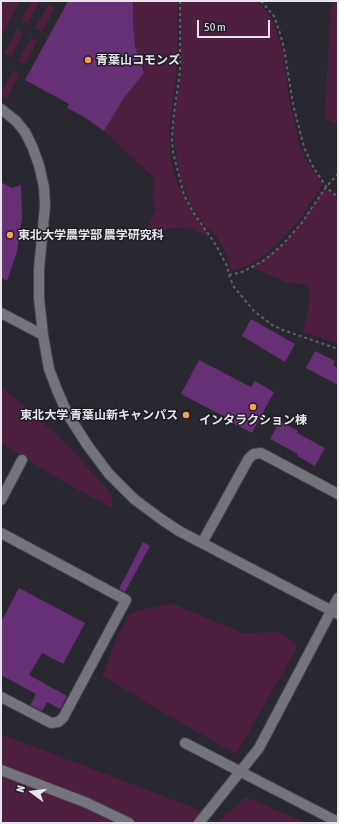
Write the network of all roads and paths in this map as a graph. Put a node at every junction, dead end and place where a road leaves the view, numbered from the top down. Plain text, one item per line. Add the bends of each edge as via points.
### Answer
1 (180, 1) edge
2 (261, 1) edge
3 (1, 109) edge
4 (338, 174) edge
5 (326, 187) junction
6 (338, 197) edge
7 (229, 275) junction
8 (1, 314) edge
9 (43, 335) junction
10 (338, 349) edge
11 (22, 460) dead end
12 (338, 494) edge
13 (1, 500) edge
14 (1, 533) edge
15 (202, 543) junction
16 (338, 598) edge
17 (335, 612) edge
18 (1, 697) edge
19 (185, 743) dead end
20 (1, 770) edge
21 (240, 772) junction
22 (338, 822) edge
23 (129, 823) edge
24 (199, 823) edge

1 - 7 path via 180,71 173,121 173,152 184,195 192,212 216,244
2 - 5 path via 274,16 280,33 304,147
3 - 9 street via 25,132 39,165 44,187 45,206 39,269
4 - 5 path
5 - 6 path
5 - 7 path via 301,224 279,248 254,266
7 - 10 path via 234,287 247,304 272,325
8 - 9 street
9 - 15 street via 57,390 68,415 88,446 134,499 161,519
11 - 13 street
12 - 15 street via 261,453 254,454 249,458
14 - 18 street via 126,600 63,718 58,722 51,723
15 - 17 street
16 - 17 street
17 - 21 street via 259,748
19 - 21 street
20 - 23 street via 87,803
21 - 22 street
21 - 24 street

